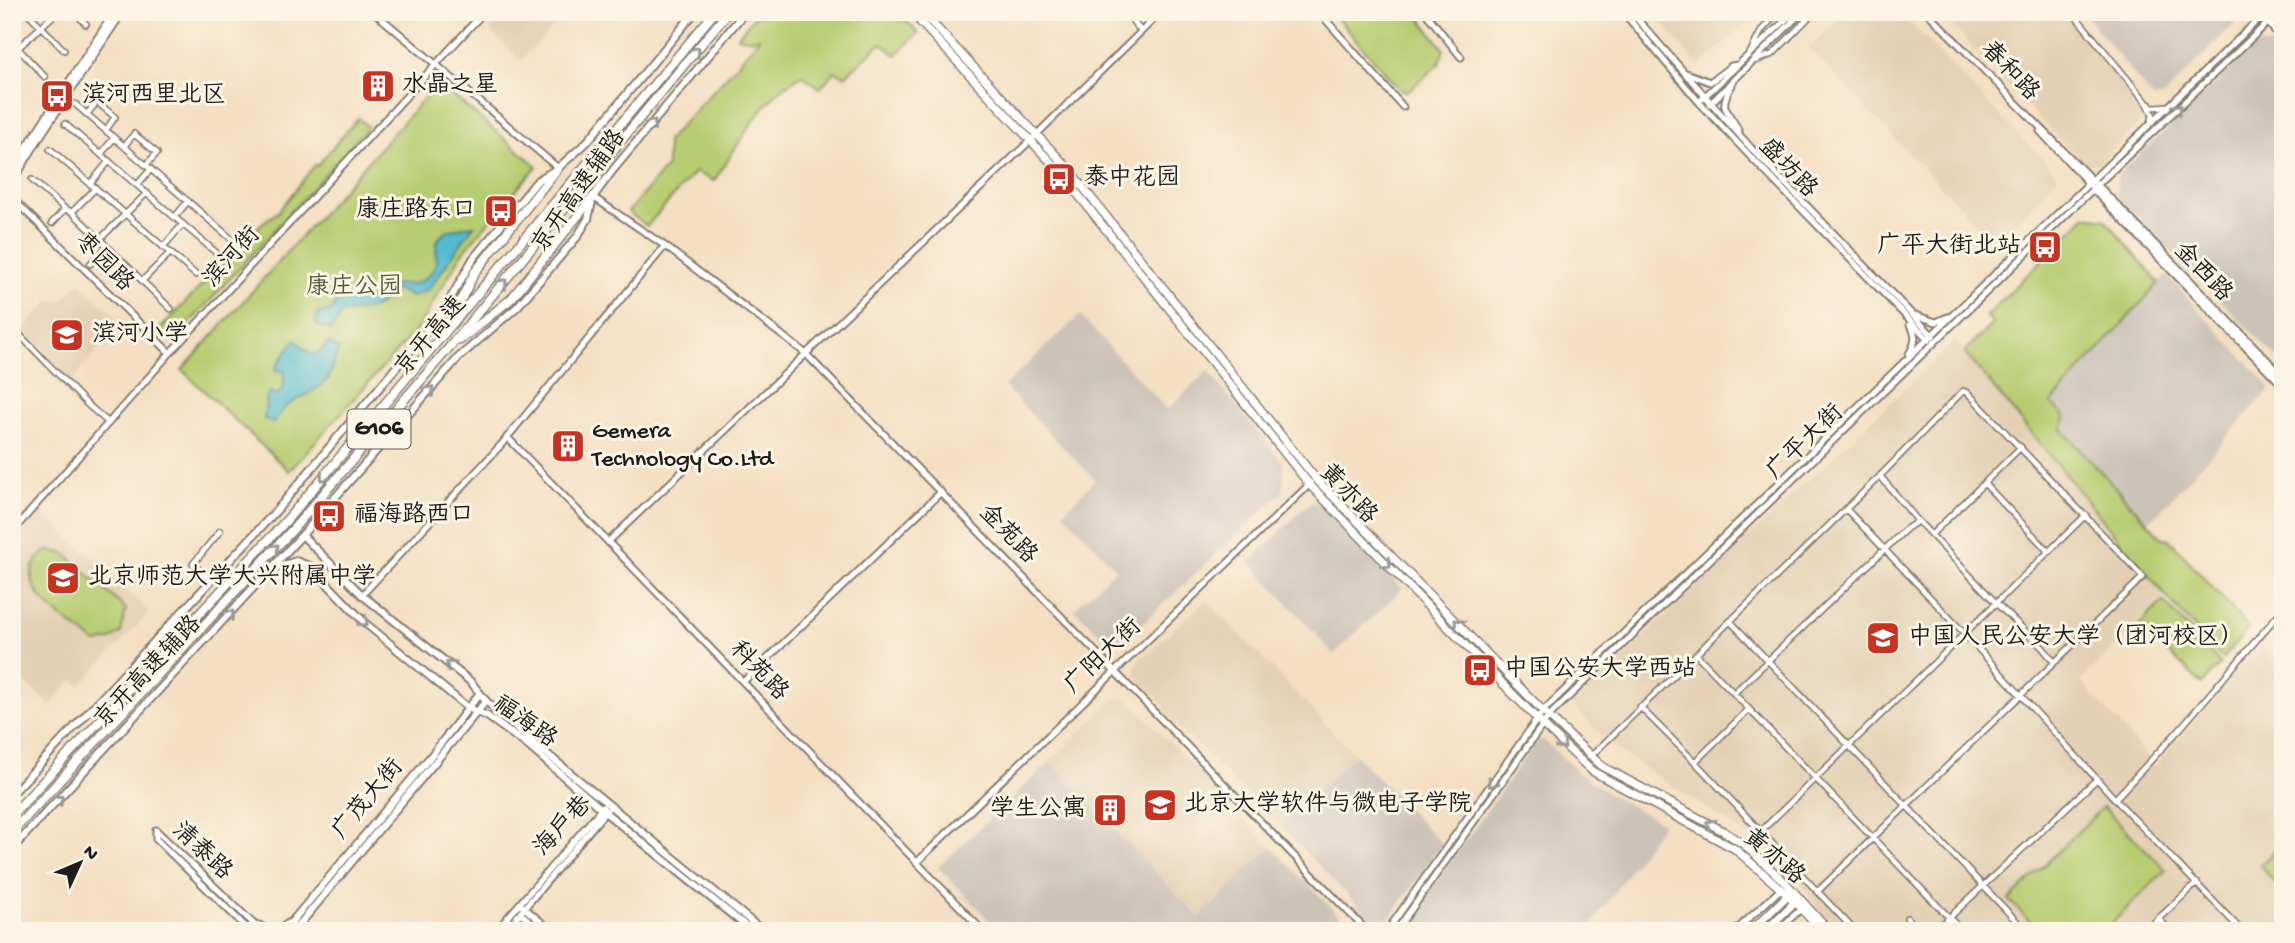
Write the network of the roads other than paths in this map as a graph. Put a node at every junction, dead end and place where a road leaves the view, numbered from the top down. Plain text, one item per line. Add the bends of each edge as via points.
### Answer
1 (27, 12) edge
2 (57, 12) edge
3 (75, 12) edge
4 (115, 12) edge
5 (122, 12) edge
6 (374, 12) edge
7 (484, 12) edge
8 (695, 12) edge
9 (715, 12) edge
10 (728, 12) edge
11 (745, 12) edge
12 (911, 12) edge
13 (922, 12) edge
14 (1125, 12) edge
15 (1161, 12) edge
16 (1319, 12) edge
17 (1425, 12) edge
18 (1623, 12) edge
19 (1631, 12) edge
20 (1794, 12) edge
21 (1802, 12) edge
22 (1814, 12) edge
23 (1927, 12) edge
24 (2072, 12) edge
25 (2279, 12) edge
26 (1775, 13) edge
27 (2263, 13) edge
28 (2268, 22) junction
29 (86, 24) dead end
30 (41, 27) junction
31 (1141, 31) junction
32 (2283, 40) edge
33 (12, 42) edge
34 (18, 48) junction
35 (64, 50) dead end
36 (1749, 55) junction
37 (1461, 57) dead end
38 (1755, 61) junction
39 (435, 65) junction
40 (1738, 65) junction
41 (1682, 71) junction
42 (45, 77) dead end
43 (1735, 79) junction
44 (1702, 100) junction
45 (75, 104) dead end
46 (2148, 104) junction
47 (1707, 106) junction
48 (2169, 106) junction
49 (1403, 107) dead end
50 (87, 114) junction
51 (2151, 122) junction
52 (65, 124) dead end
53 (105, 130) junction
54 (1035, 137) junction
55 (114, 138) junction
56 (1742, 138) junction
57 (124, 146) junction
58 (50, 149) dead end
59 (101, 154) junction
60 (109, 161) junction
61 (149, 167) junction
62 (558, 169) junction
63 (12, 170) edge
64 (32, 180) dead end
65 (12, 182) edge
66 (90, 184) junction
67 (2093, 184) junction
68 (137, 185) junction
69 (96, 188) junction
70 (147, 193) junction
71 (593, 197) junction
72 (12, 198) edge
73 (188, 201) junction
74 (65, 209) junction
75 (72, 212) junction
76 (125, 214) junction
77 (175, 217) junction
78 (52, 223) dead end
79 (183, 224) junction
80 (100, 239) junction
81 (236, 242) dead end
82 (666, 246) junction
83 (107, 247) junction
84 (163, 247) junction
85 (170, 253) junction
86 (219, 255) dead end
87 (90, 264) dead end
88 (196, 275) dead end
89 (142, 281) junction
90 (1894, 303) junction
91 (171, 309) dead end
92 (1959, 310) junction
93 (1910, 312) junction
94 (12, 327) edge
95 (1933, 340) junction
96 (440, 342) junction
97 (447, 350) junction
98 (170, 353) junction
99 (806, 353) junction
100 (1904, 363) junction
101 (2283, 377) edge
102 (2283, 385) edge
103 (108, 423) junction
104 (507, 437) junction
105 (2021, 447) junction
106 (1880, 476) junction
107 (1313, 482) junction
108 (1984, 483) junction
109 (941, 492) junction
110 (1846, 509) junction
111 (2086, 515) junction
112 (1918, 521) junction
113 (220, 531) dead end
114 (12, 532) edge
115 (302, 535) junction
116 (1931, 535) junction
117 (608, 542) junction
118 (1885, 550) junction
119 (2049, 552) junction
120 (272, 568) junction
121 (211, 581) junction
122 (362, 595) junction
123 (1996, 603) junction
124 (2283, 609) edge
125 (1730, 621) junction
126 (1965, 634) junction
127 (1696, 654) junction
128 (1767, 661) junction
129 (2054, 662) junction
130 (1115, 671) junction
131 (743, 682) junction
132 (480, 693) junction
133 (1734, 693) junction
134 (2021, 696) junction
135 (486, 701) junction
136 (1640, 707) junction
137 (468, 708) junction
138 (1749, 709) junction
139 (477, 713) junction
140 (1546, 713) junction
141 (1536, 719) junction
142 (1543, 725) junction
143 (1849, 745) junction
144 (1591, 756) junction
145 (1695, 762) junction
146 (1816, 778) junction
147 (2097, 779) junction
148 (12, 794) edge
149 (2115, 799) junction
150 (609, 804) junction
151 (1907, 806) junction
152 (603, 810) junction
153 (12, 816) edge
154 (1761, 831) junction
155 (12, 832) edge
156 (1873, 838) junction
157 (12, 849) edge
158 (917, 862) junction
159 (2197, 883) junction
160 (1982, 885) junction
161 (1784, 886) junction
162 (1818, 891) junction
163 (1791, 892) junction
164 (1801, 903) junction
165 (520, 908) junction
166 (301, 912) junction
167 (236, 917) junction
168 (1907, 918) dead end
169 (1949, 918) junction
170 (2158, 918) junction
171 (249, 919) junction
172 (2020, 925) junction
173 (245, 931) edge
174 (250, 931) edge
175 (261, 931) edge
176 (285, 931) edge
177 (296, 931) edge
178 (496, 931) edge
179 (505, 931) edge
180 (542, 931) edge
181 (552, 931) edge
182 (752, 931) edge
183 (763, 931) edge
184 (983, 931) edge
185 (1367, 931) edge
186 (1387, 931) edge
187 (1396, 931) edge
188 (1735, 931) edge
189 (1751, 931) edge
190 (1765, 931) edge
191 (1777, 931) edge
192 (1822, 931) edge
193 (1829, 931) edge
194 (1855, 931) edge
195 (1919, 931) edge
196 (1936, 931) edge
197 (1962, 931) edge
198 (2014, 931) edge
199 (2026, 931) edge
200 (2146, 931) edge
201 (2170, 931) edge
202 (2241, 931) edge

1 - 30 street
2 - 30 street
3 - 29 street
4 - 63 main road
5 - 65 main road
6 - 39 street
7 - 39 street, 滨河街
8 - 62 main road, 京开高速辅路 via 586,143
9 - 96 highway, 京开高速 / G106
97 -> 10 highway, 京开高速 / G106
71 -> 11 main road, 京开高速辅路
12 - 54 main road, 黄亦路
13 - 54 main road, 黄亦路
14 - 31 street
15 - 31 street
16 - 49 street
17 - 37 street
18 - 44 street, 盛坊路
19 - 41 street, 盛坊路
20 - 36 street
21 - 38 street
22 - 38 street via 1773,54
23 - 67 street, 春和路
24 - 46 street
25 - 28 street, 广平大街
26 - 36 street
27 - 28 main road
27 - 48 street, 广平大街
28 - 32 main road
67 -> 28 street, 广平大街
30 - 34 street
30 - 35 street
31 - 54 street
33 - 34 street
34 - 42 street
36 - 40 street
38 - 43 street
39 - 62 street
39 - 98 street, 滨河街
40 - 41 street via 1710,82
40 - 44 street
41 - 44 street, 盛坊路
43 - 47 street
43 - 56 street via 1724,105
44 - 47 street, 盛坊路
45 - 50 street
46 - 48 street
46 - 51 street
47 - 56 street, 盛坊路
47 - 90 street, 盛坊路
48 - 51 street, 广平大街
50 - 53 street
50 - 53 street via 97,102 115,117
51 - 67 street, 广平大街
52 - 59 street
53 - 55 street
54 - 99 street
54 - 107 main road, 黄亦路
55 - 57 street
55 - 59 street
56 - 93 street, 盛坊路
57 - 61 street
57 - 61 street via 134,134 157,153
58 - 66 street
59 - 60 street
60 - 66 street
60 - 68 street
61 - 68 street
61 - 73 street
62 - 96 highway via 475,272
62 - 121 main road, 京开高速辅路 via 538,180 473,259 423,337
64 - 74 street
66 - 69 street
67 - 92 street, 广平大街
67 - 95 street, 广平大街
67 - 101 main road, 金西路
67 - 102 main road, 金西路
68 - 70 street
69 - 75 street
69 - 76 street
70 - 76 street
70 - 77 street
71 - 82 street, 金苑路
71 - 97 highway via 511,299
115 -> 71 main road, 京开高速辅路 via 459,357 525,297 577,237 588,219
72 - 98 street, 枣园路
73 - 77 street
73 - 81 street
74 - 75 street
74 - 78 street
75 - 80 street
76 - 80 street
76 - 84 street
77 - 79 street
79 - 84 street
79 - 86 street
80 - 83 street
82 - 99 street, 金苑路
82 - 104 street
83 - 87 street
83 - 89 street
84 - 85 street
85 - 88 street
85 - 89 street
89 - 91 street
90 - 95 street, 盛坊路
90 - 100 street via 1915,334
92 - 93 street via 1936,322
92 - 95 street, 广平大街
93 - 95 street, 盛坊路
94 - 103 street
95 - 100 street, 广平大街
95 - 140 street, 广平大街
96 -> 153 highway, 京开高速 / G106 via 286,521
155 -> 97 highway, 京开高速 / G106 via 293,528
98 - 103 street, 滨河街
99 - 109 street, 金苑路
99 - 117 street
100 - 140 street, 广平大街
103 - 114 street, 滨河街
104 - 117 street, 科苑路
104 - 122 street
105 - 106 street via 1963,391
105 - 108 street
105 - 111 street
106 - 110 street
106 - 112 street
107 - 130 street, 广阳大街
140 -> 107 main road, 黄亦路
107 -> 141 main road, 黄亦路
108 - 116 street
108 - 119 street
109 - 130 street, 金苑路
109 - 131 street
110 - 118 street
110 - 125 street
111 - 119 street
111 - 129 street via 2143,577
112 - 116 street
112 - 118 street
113 - 121 street via 193,564
115 - 120 main road, 京开高速辅路
115 - 122 main road, 福海路
116 - 123 street
117 - 131 street, 科苑路
118 - 126 street
118 - 128 street
119 - 123 street
120 -> 137 main road, 福海路 via 296,561 311,567 365,624
157 -> 120 main road, 京开高速辅路
121 - 148 main road, 京开高速辅路
132 -> 122 main road, 福海路
123 - 126 street
123 - 129 street
124 - 149 street
125 - 127 street
125 - 128 street
126 - 134 street
126 - 143 street
127 - 133 street
127 - 136 street
128 - 133 street
128 - 143 street
129 - 134 street
130 - 158 street, 广阳大街
130 - 185 street, 金苑路
131 - 158 street, 科苑路
132 - 135 main road, 福海路
132 - 137 main road, 广茂大街
133 - 138 street
134 - 147 street
134 - 151 street
135 - 139 main road, 广茂大街
135 - 150 main road, 福海路
136 - 144 street
136 - 145 street
137 - 139 main road, 福海路
137 - 166 main road, 广茂大街
138 - 145 street
138 - 146 street
139 - 152 main road, 福海路 via 527,745
139 - 177 main road, 广茂大街
140 - 141 street, 广平大街
140 - 142 street, 广平大街
140 - 144 main road, 黄亦路
141 - 142 main road, 黄亦路
141 -> 186 street, 广平大街
142 -> 161 main road, 黄亦路 via 1592,771 1717,838
142 - 187 street, 广平大街
143 - 146 street
143 - 151 street
161 -> 144 main road, 黄亦路 via 1763,860 1723,831 1620,777
145 - 154 street
146 - 154 street
146 - 156 street
147 - 149 street
147 - 160 street
149 - 159 street
150 - 152 street, 海户巷
150 - 183 main road, 福海路
151 - 156 street
151 - 160 street
152 - 165 street, 海户巷
152 - 182 main road, 福海路
154 - 162 street
156 - 162 street
156 - 169 street
158 - 184 street, 科苑路
159 - 170 street
159 - 202 street
160 - 169 street
160 - 172 street
161 - 163 main road, 黄亦路
161 - 188 street
162 - 194 street
163 - 164 main road, 黄亦路
163 - 189 main road
164 - 190 main road
164 - 191 street
164 - 192 main road, 黄亦路
164 - 193 main road, 黄亦路
165 - 178 street, 海户巷
165 - 179 street, 海户巷
165 - 180 street
165 - 181 street
166 - 171 street via 274,930
166 - 176 main road, 广茂大街
167 - 171 street, 清泰路 via 156,839 156,830
167 - 173 street
167 - 174 street, 清泰路
168 - 195 street
169 - 196 street
169 - 197 street
170 - 200 street
170 - 201 street
171 - 175 street, 清泰路
172 - 198 street
172 - 199 street

